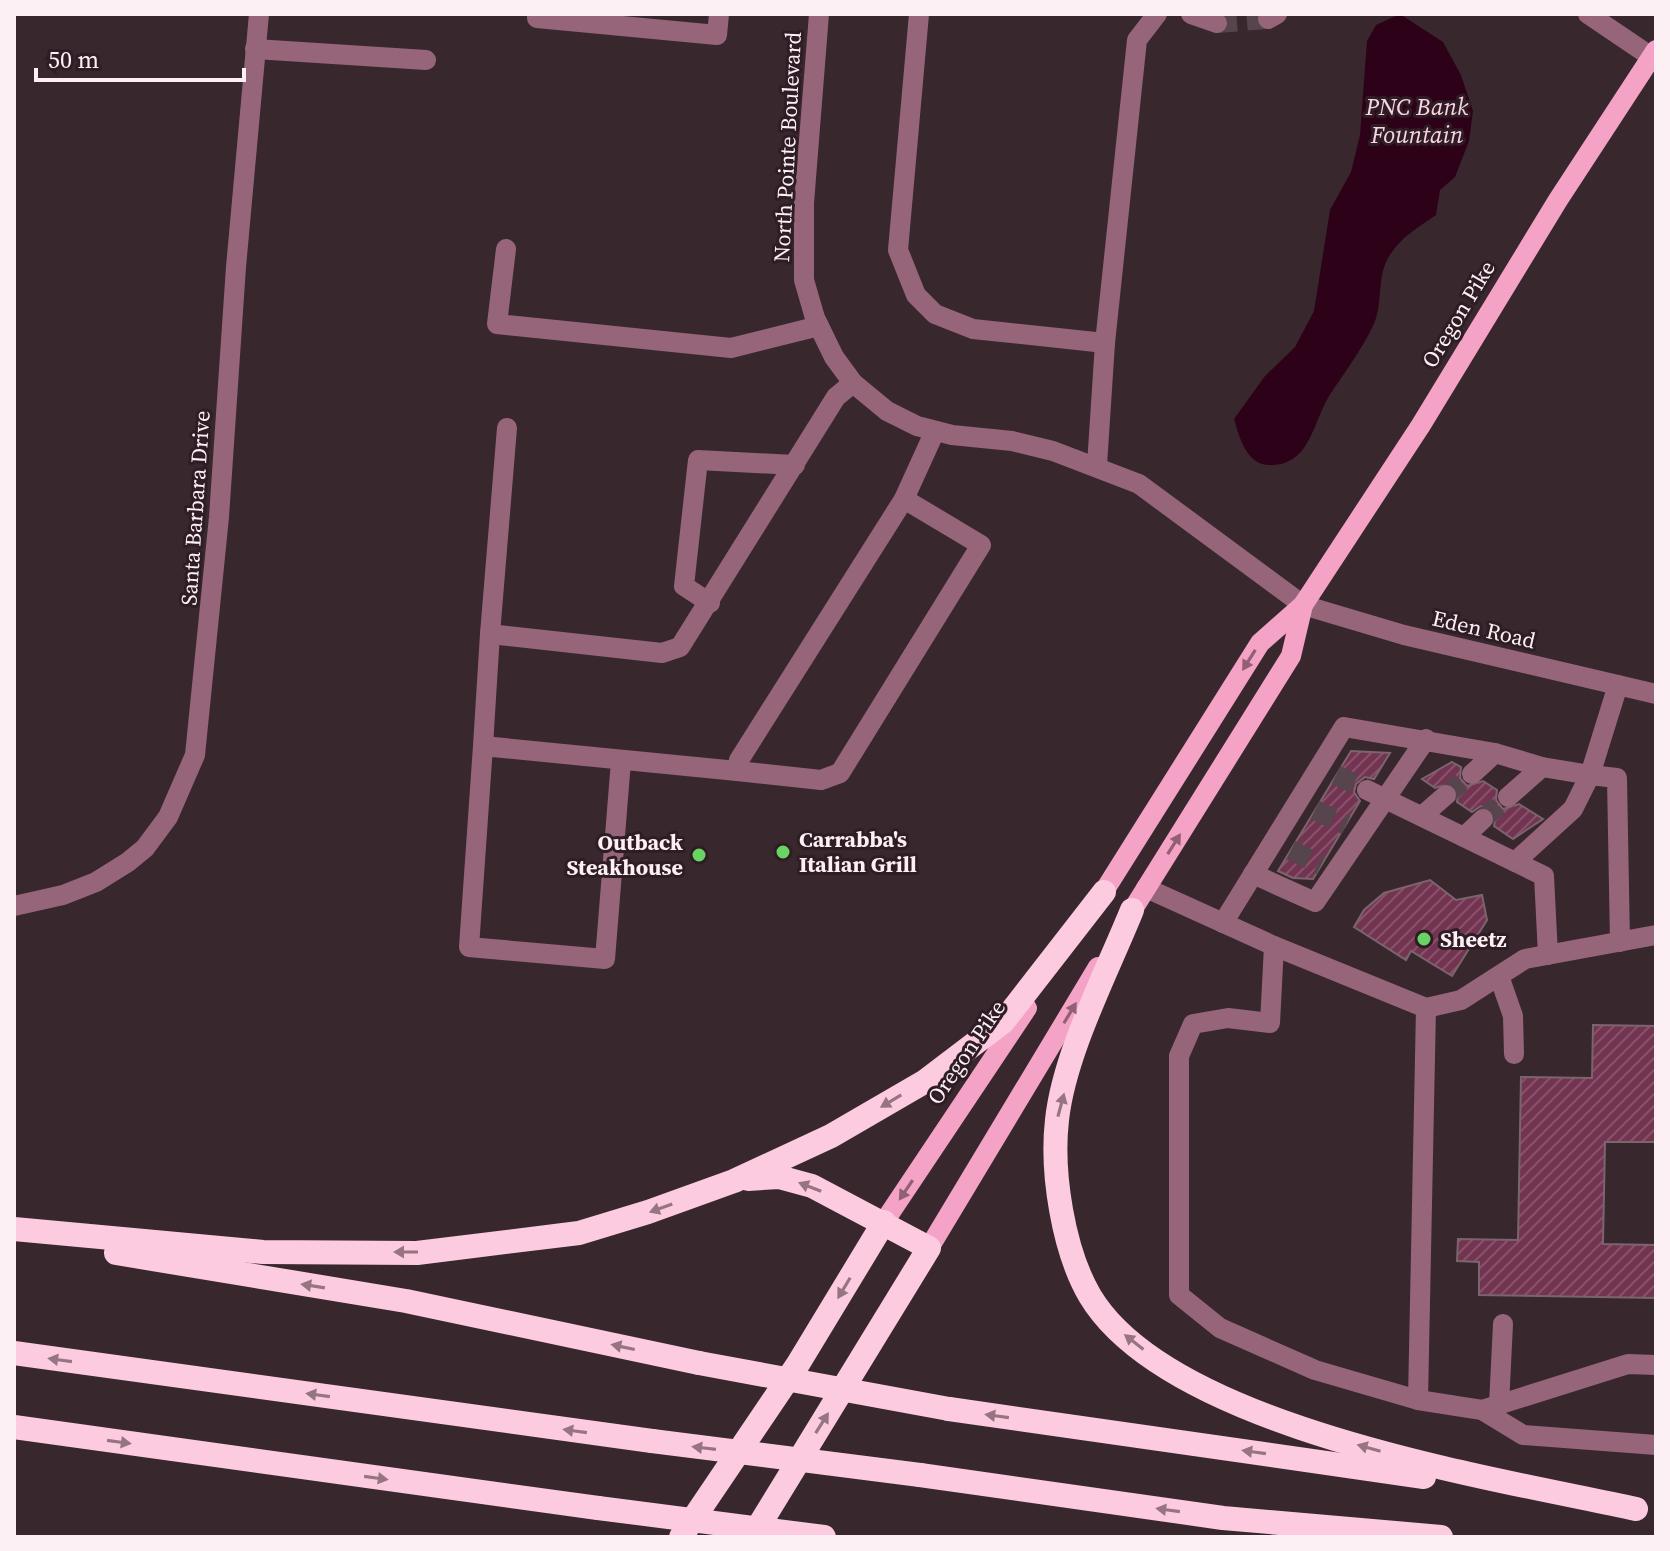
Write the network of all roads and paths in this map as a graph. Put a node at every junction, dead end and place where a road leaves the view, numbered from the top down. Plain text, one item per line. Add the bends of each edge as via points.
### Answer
1 (259, 14) edge
2 (537, 14) edge
3 (719, 14) edge
4 (819, 14) edge
5 (919, 14) edge
6 (1157, 14) edge
7 (1191, 14) edge
8 (1588, 14) edge
9 (1217, 23) tunnel mouth
10 (255, 49) junction
11 (1654, 56) edge
12 (426, 60) dead end
13 (506, 249) dead end
14 (819, 326) junction
15 (1105, 343) junction
16 (853, 383) junction
17 (507, 428) dead end
18 (935, 431) junction
19 (795, 465) junction
20 (1097, 465) junction
21 (904, 499) junction
22 (710, 603) junction
23 (1303, 605) junction
24 (490, 634) junction
25 (1618, 685) junction
26 (1656, 694) edge
27 (1426, 739) junction
28 (483, 746) junction
29 (1495, 753) junction
30 (621, 761) junction
31 (1542, 767) junction
32 (737, 771) junction
33 (1472, 774) tunnel mouth
34 (1590, 775) junction
35 (1377, 794) junction
36 (1446, 795) tunnel mouth
37 (1508, 797) tunnel mouth
38 (1422, 816) junction
39 (1483, 819) tunnel mouth
40 (1464, 837) junction
41 (1515, 862) junction
42 (1253, 874) junction
43 (1146, 888) junction
44 (1104, 892) junction
45 (14, 906) edge
46 (1132, 910) junction
47 (1223, 923) junction
48 (1656, 935) edge
49 (1620, 942) junction
50 (1274, 946) junction
51 (1548, 955) junction
52 (1499, 976) junction
53 (1426, 1008) junction
54 (1514, 1054) dead end
55 (734, 1181) junction
56 (884, 1222) junction
57 (14, 1232) edge
58 (929, 1248) junction
59 (1503, 1324) dead end
60 (14, 1353) edge
61 (1656, 1365) edge
62 (1418, 1400) junction
63 (1490, 1408) junction
64 (14, 1427) edge
65 (1656, 1445) edge
66 (1646, 1509) edge
67 (681, 1537) edge
68 (752, 1537) edge
69 (824, 1537) edge
70 (1441, 1537) edge

1 - 10 street, Santa Barbara Drive
2 - 3 street via 717,35
4 - 14 street, North Pointe Boulevard via 802,250 804,280
5 - 15 street via 898,250 916,295 935,314 973,329
6 - 15 street via 1137,40
7 - 9 street
8 - 11 street
10 - 12 street
10 - 45 street, Santa Barbara Drive via 195,755 168,817 137,855 96,882
11 - 23 main road, Oregon Pike
13 - 14 street via 497,324 731,348
14 - 16 street, North Pointe Boulevard
15 - 20 street
16 - 18 street, North Pointe Boulevard via 887,411
16 - 19 street via 836,397
17 - 24 street
18 - 20 street, North Pointe Boulevard via 1012,441
18 - 21 street
19 - 22 street
19 - 22 street via 698,460 684,586
20 - 23 street, North Pointe Boulevard via 1139,484
21 - 32 street via 739,760
21 - 32 street via 981,545 840,773 821,780
22 - 24 street via 680,647 662,653
23 - 25 street, Eden Road via 1404,635
43 -> 23 main road, Oregon Pike via 1291,656
23 -> 44 main road, Oregon Pike via 1260,643
24 - 28 street
25 - 26 street, Eden Road
25 - 34 street
27 - 29 street
27 - 35 street
27 - 42 street via 1344,727 1328,772 1282,846
28 - 30 street
28 - 30 street via 469,947 605,959
29 - 31 street
29 - 33 street
30 - 32 street
31 - 34 street
31 - 37 street
34 - 41 street via 1573,809
34 - 49 street via 1617,778
35 - 38 street
35 - 42 street via 1328,869 1315,902
36 - 38 street
38 - 40 street
39 - 40 street
40 - 41 street
41 - 51 street via 1544,876
42 - 47 street
43 - 46 main road, Oregon Pike
43 - 47 street
44 -> 55 highway via 1003,1022 924,1082 831,1136
44 -> 56 main road, Oregon Pike
58 -> 46 main road, Oregon Pike
66 -> 46 highway via 1408,1460 1290,1425 1164,1365 1124,1335 1091,1297 1063,1221 1057,1120 1075,1051
47 - 50 street
48 - 49 street
49 - 51 street
50 - 53 street
50 - 62 street via 1270,1023 1228,1018 1193,1024 1179,1056 1179,1295 1220,1328 1315,1370
51 - 52 street via 1525,959
52 - 53 street via 1461,1000
52 - 54 street via 1513,1016
53 - 62 street
56 -> 55 highway via 812,1186 779,1177
55 -> 57 highway via 579,1233 417,1253 263,1252
56 - 58 highway
56 -> 67 highway, Oregon Pike via 798,1364
66 -> 57 highway, bridge via 949,1409 406,1301
68 -> 58 highway, Oregon Pike
59 - 63 street
70 -> 60 highway, bridge via 1223,1518
61 - 63 street via 1628,1364
62 - 63 street
63 - 65 street via 1523,1435
64 -> 69 highway, bridge

